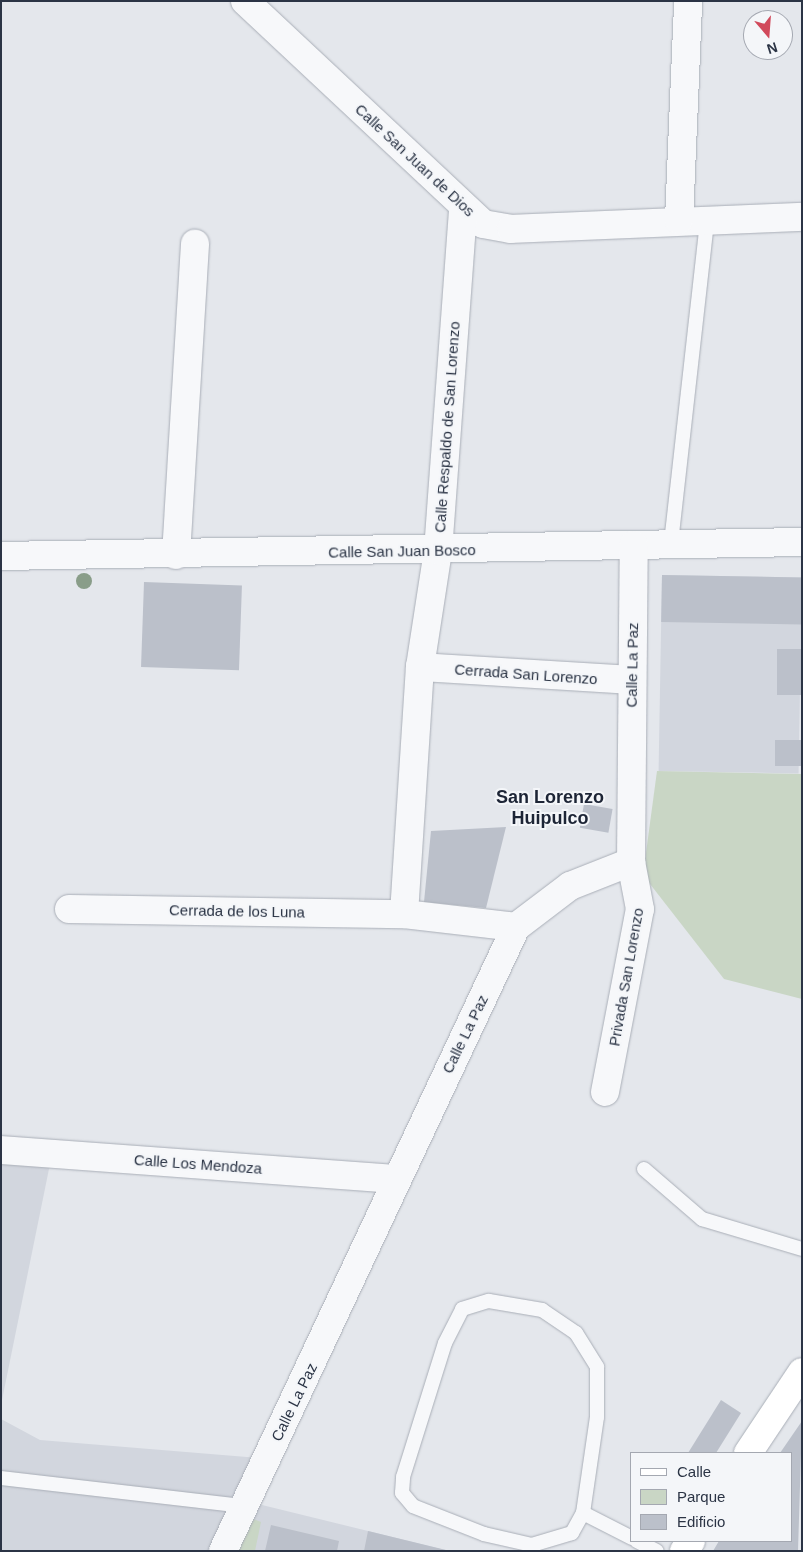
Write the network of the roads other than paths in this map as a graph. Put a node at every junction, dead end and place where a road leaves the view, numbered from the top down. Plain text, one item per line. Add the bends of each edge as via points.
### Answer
1 (245, 1) edge
2 (688, 1) edge
3 (463, 208) junction
4 (802, 217) edge
5 (679, 220) junction
6 (707, 220) junction
7 (195, 244) dead end
8 (802, 542) edge
9 (671, 543) junction
10 (634, 545) junction
11 (438, 551) junction
12 (176, 555) junction
13 (1, 556) edge
14 (420, 667) junction
15 (631, 680) junction
16 (632, 862) junction
17 (69, 908) dead end
18 (404, 914) junction
19 (516, 927) junction
20 (605, 1092) dead end
21 (1, 1150) edge
22 (644, 1169) dead end
23 (396, 1179) junction
24 (802, 1249) edge
25 (802, 1372) edge
26 (749, 1452) edge
27 (1, 1478) edge
28 (243, 1506) junction
29 (584, 1513) junction
30 (630, 1537) edge
31 (638, 1542) edge
32 (223, 1551) edge
33 (657, 1551) edge

1 - 3 street, Calle San Juan de Dios
2 - 5 street
3 - 5 street, Calle San Juan de Dios via 483,224 512,229
3 - 11 street, Calle Respaldo de San Lorenzo
4 - 6 street, Calle San Juan de Dios
5 - 6 street, Calle San Juan de Dios
6 - 9 lane
7 - 12 street
8 - 9 street, Calle San Juan Bosco
9 - 10 street, Calle San Juan Bosco
10 - 11 street, Calle San Juan Bosco
10 - 15 street, Calle La Paz
11 - 12 street, Calle San Juan Bosco
11 - 14 street, Calle Respaldo de San Lorenzo
12 - 13 street, Calle San Juan Bosco
14 - 15 street, Cerrada San Lorenzo
14 - 18 street, Calle Respaldo de San Lorenzo
15 - 16 street, Calle La Paz
16 - 19 street, Calle La Paz via 570,886
16 - 20 street, Privada San Lorenzo via 640,909
17 - 18 street, Cerrada de los Luna
18 - 19 street, Cerrada de los Luna
19 - 23 street, Calle La Paz
21 - 23 street, Calle Los Mendoza
22 - 24 lane via 702,1218
23 - 28 street, Calle La Paz via 342,1303
25 - 26 main road
27 - 28 lane
28 - 32 street, Calle La Paz
29 - 29 lane via 598,1417 597,1367 576,1334 542,1310 489,1301 462,1309 445,1343 403,1477 402,1493 413,1506 484,1534 532,1544 572,1533
29 - 30 lane
31 - 33 lane

